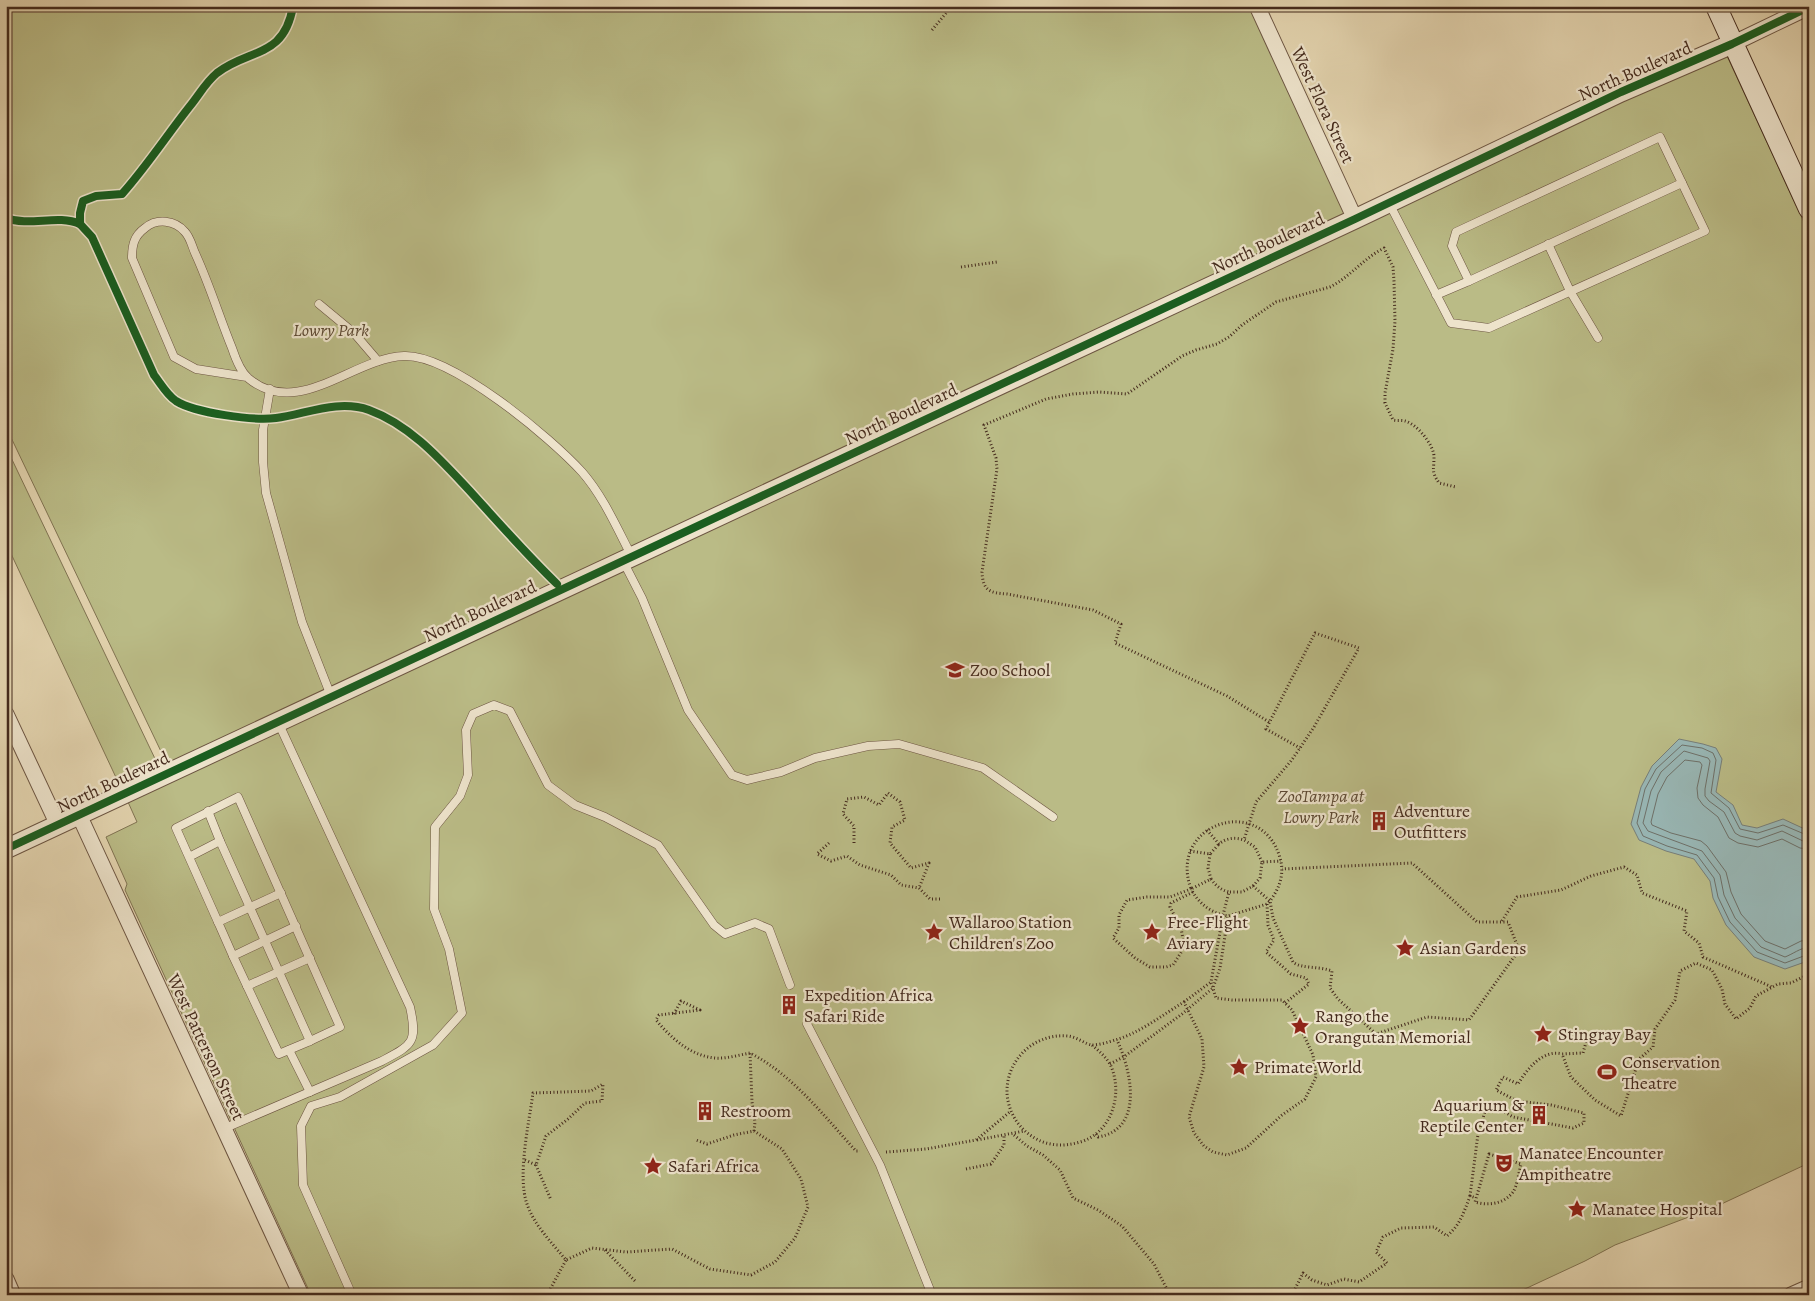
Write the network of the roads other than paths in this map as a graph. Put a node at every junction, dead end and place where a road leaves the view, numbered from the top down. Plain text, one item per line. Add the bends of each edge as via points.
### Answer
1 (1257, 6) edge
2 (1716, 6) edge
3 (1809, 6) edge
4 (1732, 44) junction
5 (1682, 183) junction
6 (1389, 203) junction
7 (1809, 209) edge
8 (1355, 219) junction
9 (1548, 244) junction
10 (1469, 281) junction
11 (1570, 291) junction
12 (1436, 296) junction
13 (319, 304) dead end
14 (1598, 338) dead end
15 (378, 361) junction
16 (246, 377) junction
17 (270, 389) junction
18 (627, 559) junction
19 (332, 697) junction
20 (6, 714) edge
21 (278, 722) junction
22 (208, 811) junction
23 (79, 815) junction
24 (1052, 818) dead end
25 (58, 825) junction
26 (220, 841) junction
27 (6, 849) edge
28 (189, 857) junction
29 (281, 893) junction
30 (250, 907) junction
31 (218, 922) junction
32 (296, 926) junction
33 (265, 941) junction
34 (233, 956) junction
35 (310, 958) junction
36 (279, 972) junction
37 (790, 985) dead end
38 (247, 986) junction
39 (807, 1024) dead end
40 (310, 1041) junction
41 (289, 1050) junction
42 (310, 1092) junction
43 (223, 1129) junction
44 (6, 1279) edge
45 (1809, 1287) edge
46 (13, 1295) edge
47 (301, 1295) edge
48 (352, 1295) edge
49 (932, 1295) edge
50 (1791, 1295) edge

1 - 8 street, West Flora Street
2 - 4 main road
3 - 4 street, North Boulevard
4 - 6 street, North Boulevard via 1621,92
4 - 7 main road
5 - 9 lane
5 - 10 lane via 1660,137 1456,232 1452,246
5 - 11 lane via 1704,231
6 - 8 street, North Boulevard
6 - 12 lane
8 - 18 street, North Boulevard
9 - 10 lane
9 - 11 lane
10 - 12 lane
11 - 12 lane via 1489,328 1451,323
11 - 14 lane
13 - 15 lane via 354,333
15 - 17 lane via 307,390 288,393
15 - 18 lane via 404,356 425,358 495,397 551,442 583,474 604,506
16 - 16 lane via 237,362 186,233 167,221 146,227 132,245 132,258 174,357 196,369
16 - 17 lane
17 - 19 lane via 264,430 266,494 302,622
18 - 19 street, North Boulevard
18 - 24 lane via 688,710 732,775 747,780 781,772 815,758 868,746 898,744 983,768
19 - 21 street, North Boulevard
20 - 25 street
21 - 23 street, North Boulevard
21 - 42 lane via 410,1007 412,1019 413,1034 406,1048
22 - 26 lane
22 - 28 lane via 176,828
22 - 29 lane via 238,797
23 - 25 street, North Boulevard
23 - 43 street, West Patterson Street
25 - 27 street, North Boulevard
26 - 28 lane
26 - 30 lane
28 - 31 lane
29 - 30 lane
29 - 32 lane
30 - 31 lane
30 - 33 lane
31 - 34 lane
32 - 33 lane
32 - 35 lane
33 - 34 lane
33 - 36 lane
34 - 38 lane
35 - 36 lane
35 - 40 lane via 340,1027
36 - 38 lane
36 - 40 lane
37 - 48 lane via 769,928 755,923 725,934 714,925 658,845 575,805 548,785 510,712 494,705 473,714 466,730 468,775 460,796 434,827 434,909 449,949 462,1013 433,1045 340,1097 311,1106 300,1126 303,1185
38 - 41 lane via 279,1054
39 - 49 lane via 880,1165
40 - 41 lane
41 - 42 lane
42 - 43 lane
43 - 47 street, West Patterson Street
44 - 46 street
45 - 50 street

